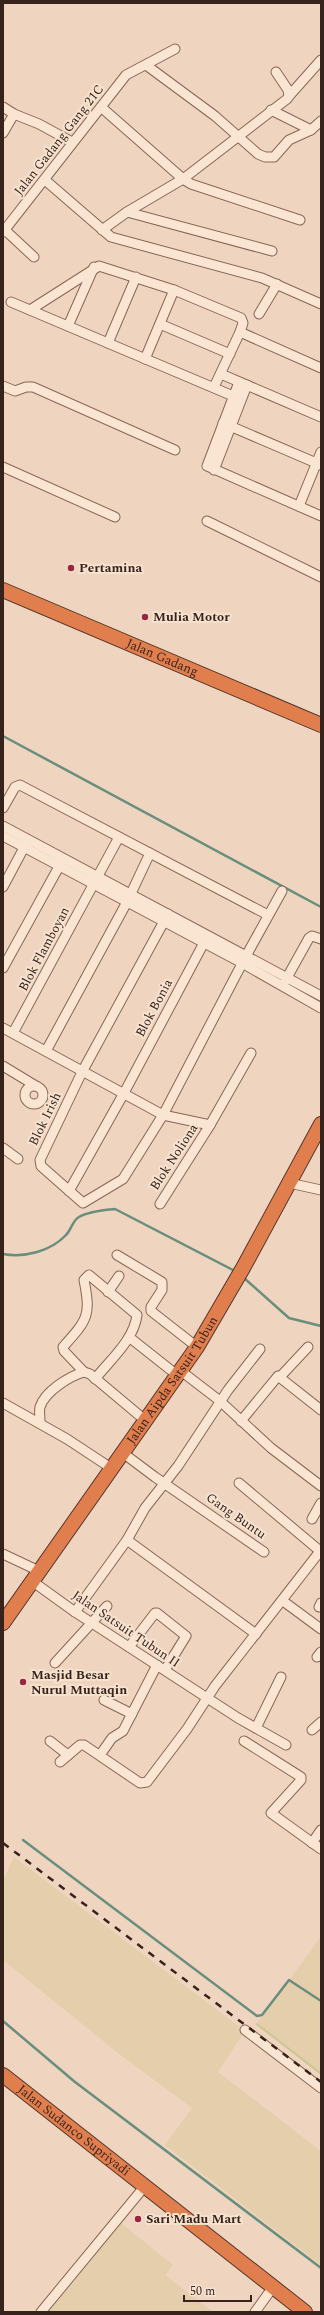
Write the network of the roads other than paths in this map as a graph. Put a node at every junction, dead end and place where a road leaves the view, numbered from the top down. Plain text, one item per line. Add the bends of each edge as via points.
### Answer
1 (175, 49) dead end
2 (321, 60) edge
3 (146, 64) junction
4 (276, 72) dead end
5 (289, 96) junction
6 (3, 107) edge
7 (101, 107) junction
8 (271, 110) junction
9 (14, 114) junction
10 (321, 121) edge
11 (311, 130) junction
12 (3, 133) edge
13 (238, 136) junction
14 (72, 142) junction
15 (183, 179) junction
16 (44, 180) junction
17 (127, 212) junction
18 (300, 220) dead end
19 (102, 230) junction
20 (4, 231) edge
21 (272, 251) dead end
22 (34, 257) dead end
23 (94, 268) junction
24 (136, 277) junction
25 (277, 284) junction
26 (174, 290) junction
27 (11, 302) dead end
28 (321, 304) edge
29 (30, 310) junction
30 (259, 314) dead end
31 (160, 324) junction
32 (68, 326) junction
33 (240, 332) junction
34 (108, 343) junction
35 (230, 354) junction
36 (145, 359) junction
37 (321, 368) edge
38 (221, 374) junction
39 (243, 384) junction
40 (3, 386) edge
41 (214, 387) junction
42 (233, 396) junction
43 (321, 417) edge
44 (223, 423) junction
45 (232, 426) junction
46 (175, 450) dead end
47 (321, 452) edge
48 (319, 464) edge
49 (3, 467) edge
50 (214, 470) junction
51 (299, 506) junction
52 (321, 516) edge
53 (115, 517) dead end
54 (207, 520) dead end
55 (321, 577) edge
56 (3, 590) edge
57 (321, 725) edge
58 (3, 808) edge
59 (3, 826) edge
60 (3, 836) edge
61 (120, 837) junction
62 (26, 844) junction
63 (150, 854) junction
64 (61, 863) junction
65 (95, 881) junction
66 (3, 886) edge
67 (282, 891) dead end
68 (128, 899) junction
69 (268, 915) junction
70 (166, 918) junction
71 (206, 939) junction
72 (321, 939) edge
73 (244, 959) junction
74 (3, 968) edge
75 (284, 981) junction
76 (321, 996) edge
77 (321, 1008) edge
78 (3, 1028) edge
79 (14, 1033) junction
80 (46, 1051) junction
81 (251, 1053) dead end
82 (4, 1069) edge
83 (82, 1072) junction
84 (19, 1076) junction
85 (36, 1086) junction
86 (24, 1093) junction
87 (124, 1093) junction
88 (163, 1115) junction
89 (210, 1124) junction
90 (321, 1124) edge
91 (3, 1148) edge
92 (18, 1159) dead end
93 (289, 1183) junction
94 (321, 1190) edge
95 (69, 1191) junction
96 (160, 1204) dead end
97 (117, 1255) dead end
98 (119, 1276) dead end
99 (108, 1292) junction
100 (130, 1337) junction
101 (197, 1347) junction
102 (308, 1347) dead end
103 (260, 1349) dead end
104 (84, 1372) junction
105 (179, 1373) junction
106 (280, 1377) junction
107 (95, 1379) junction
108 (220, 1401) junction
109 (3, 1403) edge
110 (321, 1410) edge
111 (146, 1421) junction
112 (241, 1421) junction
113 (40, 1422) junction
114 (123, 1452) junction
115 (111, 1468) junction
116 (164, 1483) junction
117 (239, 1484) dead end
118 (321, 1486) edge
119 (321, 1503) edge
120 (312, 1520) dead end
121 (127, 1540) junction
122 (321, 1551) edge
123 (264, 1552) dead end
124 (3, 1554) edge
125 (36, 1576) junction
126 (283, 1601) junction
127 (107, 1606) dead end
128 (75, 1612) junction
129 (91, 1622) junction
130 (3, 1623) edge
131 (321, 1629) edge
132 (256, 1634) junction
133 (129, 1647) junction
134 (55, 1663) dead end
135 (161, 1668) junction
136 (280, 1677) dead end
137 (207, 1698) junction
138 (104, 1700) dead end
139 (132, 1714) junction
140 (321, 1722) edge
141 (256, 1728) junction
142 (312, 1730) dead end
143 (50, 1741) dead end
144 (244, 1741) dead end
145 (286, 1745) dead end
146 (100, 1755) junction
147 (321, 1830) edge
148 (312, 1843) junction
149 (321, 1849) edge
150 (245, 2030) dead end
151 (3, 2075) edge
152 (321, 2088) edge
153 (145, 2186) junction
154 (274, 2287) junction
155 (41, 2312) edge
156 (255, 2312) edge
157 (305, 2312) edge

1 - 3 street, Jalan Gadang Gang 21C
2 - 5 street
3 - 7 street, Jalan Gadang Gang 21C via 130,71
3 - 13 street via 165,76
4 - 5 street
5 - 8 street
6 - 9 street
7 - 14 street, Jalan Gadang Gang 21C
7 - 15 street
8 - 11 street
8 - 13 street
9 - 12 street
9 - 14 street
10 - 11 street
11 - 13 street via 288,140 274,157 258,154
13 - 15 street
14 - 16 street, Jalan Gadang Gang 21C
15 - 17 street
15 - 18 street via 191,184
16 - 19 street
16 - 20 street, Jalan Gadang Gang 21C
17 - 19 street
17 - 21 street
19 - 25 street via 111,237
20 - 22 street
23 - 24 street via 99,266
23 - 29 street
23 - 32 street
24 - 26 street
24 - 34 street
25 - 28 street
25 - 30 street
26 - 31 street
26 - 33 street via 241,318 243,323
27 - 29 street
29 - 32 street
31 - 35 street
31 - 36 street
32 - 34 street
33 - 35 street
33 - 37 street
34 - 36 street
35 - 38 street
36 - 41 street
38 - 39 street
38 - 41 street
39 - 42 street
39 - 43 street
39 - 45 street
40 - 46 street via 15,391 33,387
41 - 42 street
42 - 44 street
44 - 45 street
44 - 50 street via 206,464
45 - 48 street
45 - 50 street
47 - 48 street
48 - 51 street
49 - 53 street
50 - 51 street
51 - 52 street
54 - 55 street
56 - 57 highway, Jalan Gadang
58 - 61 street via 15,787 20,785
59 - 62 street
60 - 62 street
61 - 63 street
61 - 65 street, Blok Flamboyan
62 - 64 street
62 - 66 street
63 - 68 street
63 - 69 street
64 - 65 street
64 - 74 street
65 - 68 street
65 - 79 street, Blok Flamboyan
67 - 69 street
68 - 70 street
68 - 80 street
69 - 73 street
70 - 71 street
70 - 83 street, Blok Irish
71 - 73 street
71 - 87 street, Blok Bonia
72 - 75 street via 312,936 309,938
73 - 75 street
73 - 88 street
75 - 76 street
75 - 77 street
78 - 79 street
79 - 80 street
80 - 83 street
81 - 89 street, Blok Noliona
82 - 84 street
83 - 87 street
83 - 95 street, Blok Irish via 40,1160 41,1166
84 - 85 street
84 - 86 street
85 - 86 street via 30,1086
85 - 86 street via 43,1096 38,1103 29,1104
87 - 88 street
87 - 95 street, Blok Bonia
88 - 89 street
88 - 95 street, Blok Irish via 124,1178 83,1203
89 - 96 street, Blok Noliona
90 - 93 highway, Jalan Aipda Satsuit Tubun
91 - 92 street
93 - 94 street
93 - 101 highway, Jalan Aipda Satsuit Tubun via 244,1268
97 - 101 street via 162,1282 162,1290 150,1307 151,1311
98 - 99 street
99 - 100 street via 137,1315
99 - 104 street via 86,1276 84,1280 88,1303 87,1317 63,1347
100 - 105 street
100 - 107 street
101 - 105 highway, Jalan Aipda Satsuit Tubun
102 - 106 street
103 - 108 street
104 - 107 street
104 - 113 street via 44,1398 40,1408
105 - 108 street
105 - 111 highway, Jalan Aipda Satsuit Tubun
106 - 110 street
106 - 112 street via 275,1377
107 - 111 street
108 - 112 street
108 - 116 street
109 - 113 street
111 - 114 highway, Jalan Aipda Satsuit Tubun
112 - 118 street via 271,1448
113 - 115 street
114 - 115 highway, Jalan Aipda Satsuit Tubun
114 - 116 street, Gang Buntu
115 - 125 highway, Jalan Aipda Satsuit Tubun
116 - 121 street via 145,1508
116 - 123 street, Gang Buntu
117 - 122 street
119 - 120 street
121 - 128 street
121 - 132 street
122 - 126 street
124 - 125 street, Jalan Satsuit Tubun II
125 - 128 street, Jalan Satsuit Tubun II
125 - 130 highway, Jalan Aipda Satsuit Tubun
126 - 131 street
126 - 132 street
127 - 129 street
128 - 129 street, Jalan Satsuit Tubun II
129 - 133 street, Jalan Satsuit Tubun II
129 - 134 street
132 - 137 street
133 - 135 street, Jalan Satsuit Tubun II
133 - 135 street via 157,1613 186,1636
135 - 137 street, Jalan Satsuit Tubun II
135 - 139 street
136 - 141 street
137 - 141 street, Jalan Satsuit Tubun II
137 - 146 street via 146,1783 140,1783
138 - 139 street
139 - 146 street via 123,1731 112,1738
140 - 142 street
141 - 145 street, Jalan Satsuit Tubun II
143 - 146 street via 64,1759 84,1744
144 - 148 street via 301,1777 270,1812
147 - 148 street
148 - 149 street
150 - 152 street
151 - 153 highway, Jalan Sudanco Supriyadi
153 - 154 highway, Jalan Sudanco Supriyadi
153 - 155 street
154 - 156 street
154 - 157 highway, Jalan Sudanco Supriyadi

